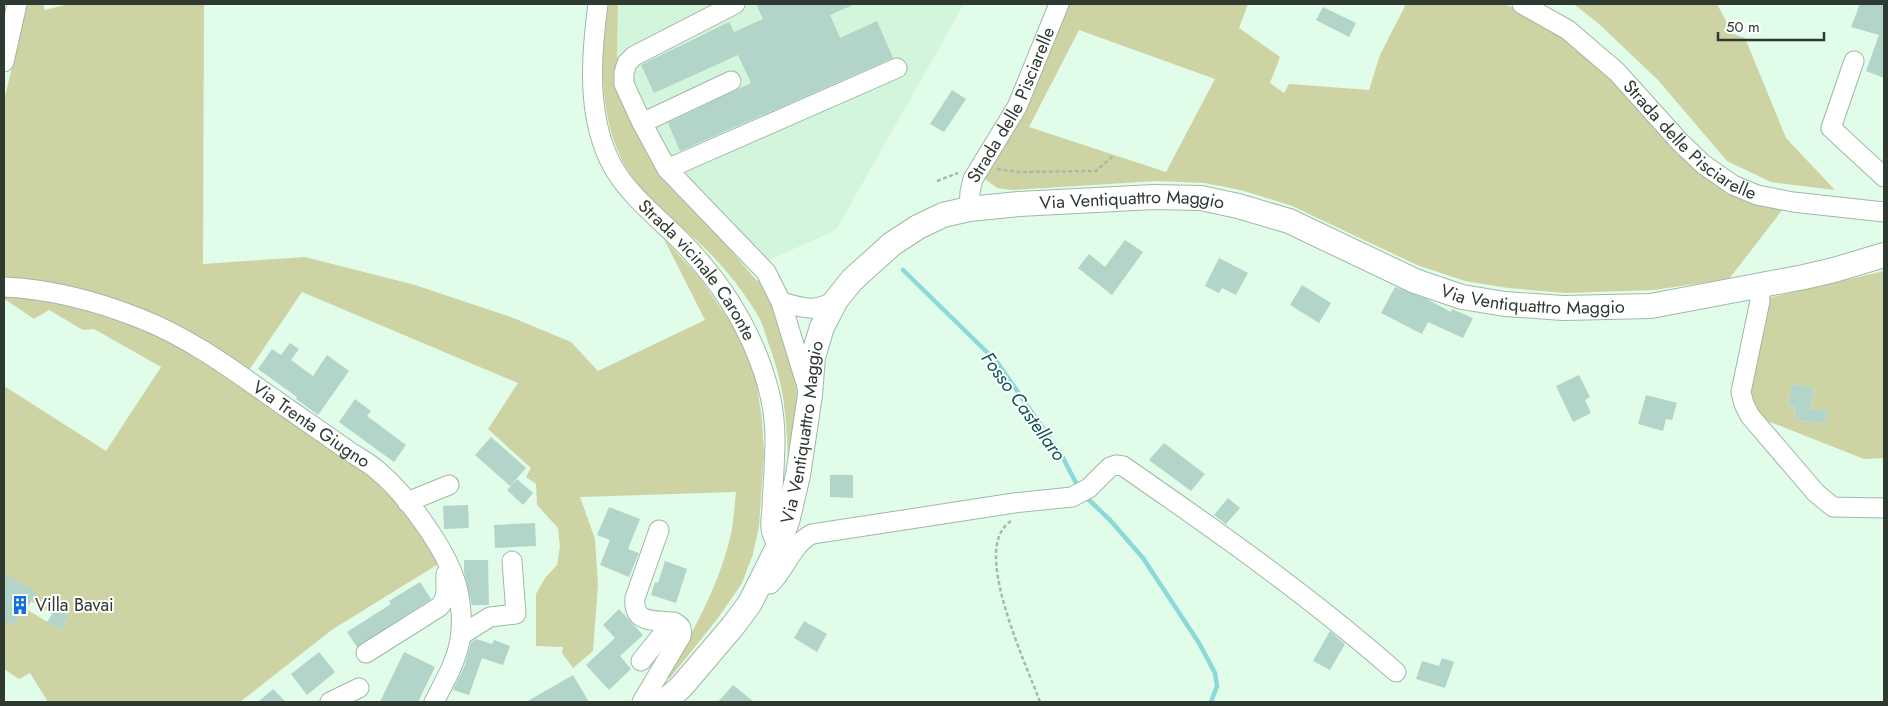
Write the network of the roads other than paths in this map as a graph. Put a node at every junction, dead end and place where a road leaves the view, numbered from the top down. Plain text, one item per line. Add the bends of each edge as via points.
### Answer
1 (17, 4) edge
2 (598, 4) edge
3 (735, 4) edge
4 (1059, 4) edge
5 (1522, 4) edge
6 (1854, 61) dead end
7 (4, 62) edge
8 (897, 68) dead end
9 (731, 81) dead end
10 (642, 123) junction
11 (667, 169) junction
12 (1884, 177) edge
13 (969, 209) junction
14 (1884, 212) edge
15 (1884, 255) edge
16 (1759, 286) junction
17 (4, 287) edge
18 (836, 300) junction
19 (781, 302) junction
20 (804, 308) junction
21 (787, 322) junction
22 (820, 333) junction
23 (810, 396) junction
24 (450, 484) dead end
25 (407, 502) junction
26 (1884, 508) edge
27 (659, 530) dead end
28 (778, 546) junction
29 (512, 561) dead end
30 (451, 570) junction
31 (760, 583) junction
32 (674, 622) junction
33 (461, 635) junction
34 (366, 653) dead end
35 (641, 661) dead end
36 (1396, 672) dead end
37 (359, 688) dead end
38 (683, 694) edge
39 (330, 702) edge
40 (434, 702) edge
41 (642, 702) edge
42 (664, 702) edge

1 - 7 street
2 - 28 street, Strada vicinale Caronte via 593,74 595,112 604,146 622,180 650,214 685,245 716,281 749,336 766,380 775,436 771,532
3 - 10 street via 634,56 627,63 624,84
4 - 13 street, Strada delle Pisciarelle via 1017,107 973,179
5 - 14 street, Strada delle Pisciarelle via 1568,30 1617,72 1697,159 1733,184 1758,195 1793,202
6 - 12 street via 1831,128
8 - 11 street
9 - 10 street
10 - 11 street
11 - 19 street via 766,272
13 - 16 main road, Via Ventiquattro Maggio via 1154,197 1201,198 1289,221 1415,281 1462,297 1505,304 1563,308 1651,306
13 - 18 main road, Via Ventiquattro Maggio via 943,215 892,244 852,280
15 - 16 main road, Via Ventiquattro Maggio via 1834,270
16 - 26 street via 1760,301 1742,392 1750,416 1816,493 1833,507
17 - 25 street, Via Trenta Giugno via 26,288 102,304 187,340 377,470
18 - 20 street via 822,308
18 - 22 main road, Via Ventiquattro Maggio
19 - 20 street
19 - 21 street
20 - 22 street
21 - 22 street via 793,327
21 - 23 street
22 - 23 main road, Via Ventiquattro Maggio via 813,357
23 - 28 main road, Via Ventiquattro Maggio via 793,500
24 - 25 street
25 - 30 street, Via Trenta Giugno
27 - 32 street via 634,605 636,612 648,620
28 - 31 main road, Via Ventiquattro Maggio
29 - 33 street via 516,614 490,617
30 - 33 street, Via Trenta Giugno via 457,590
30 - 34 street via 446,575 446,597 439,607
31 - 36 street via 770,584 803,538 812,534 1072,497 1089,488 1110,467 1124,466 1353,634
31 - 38 main road, Via Ventiquattro Maggio via 750,603
32 - 35 street
32 - 41 street via 682,630 681,636
33 - 40 street, Via Trenta Giugno via 455,662
37 - 39 street
38 - 42 main road, Via Ventiquattro Maggio

